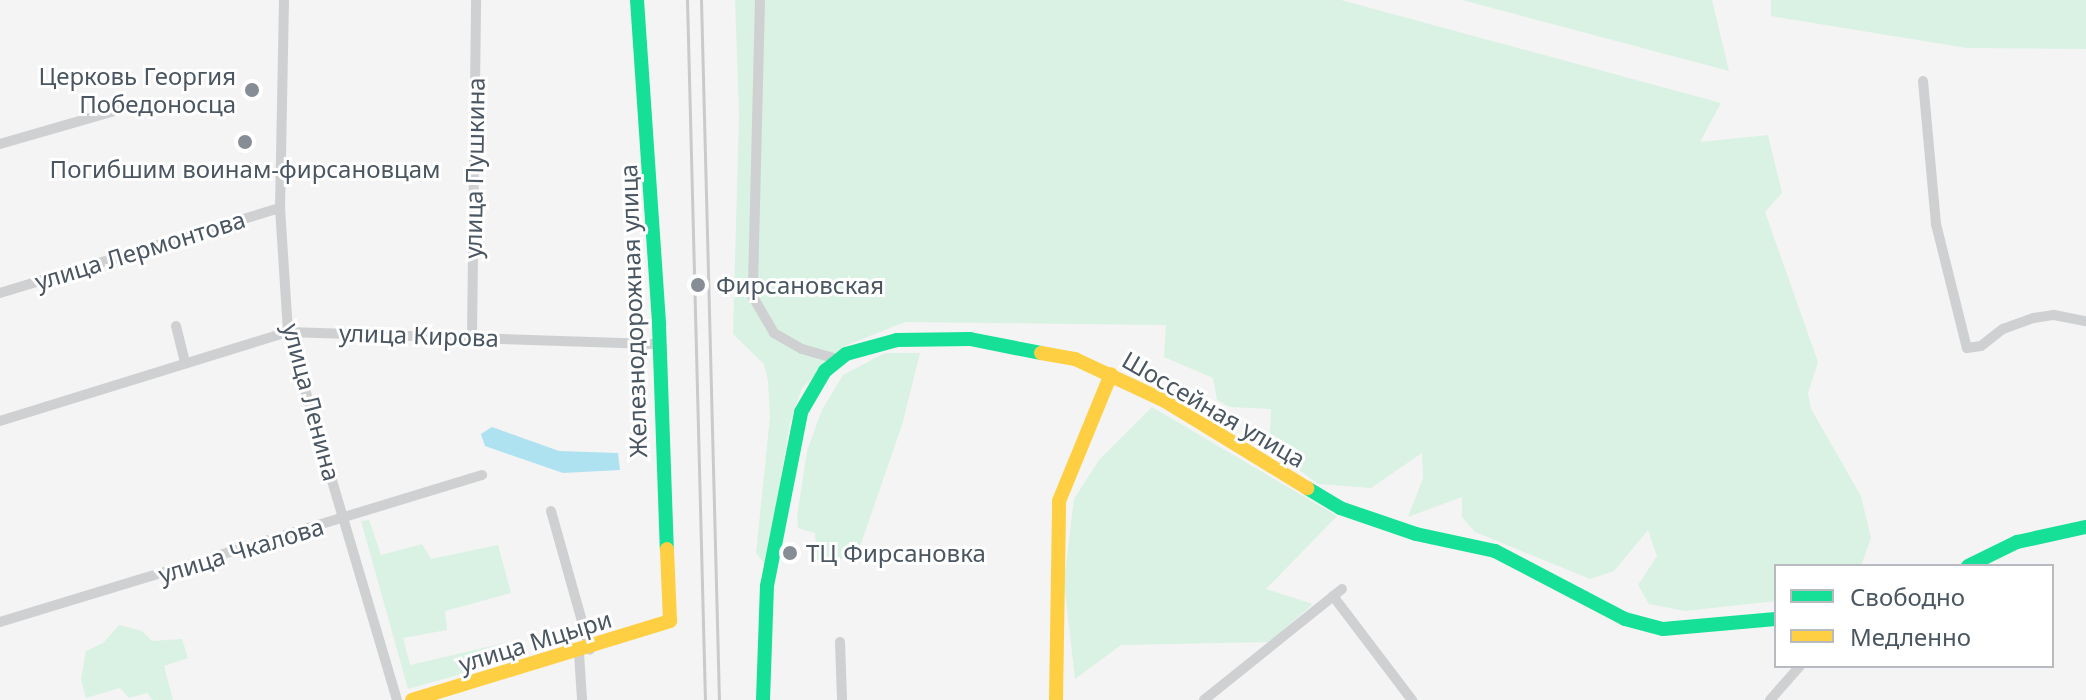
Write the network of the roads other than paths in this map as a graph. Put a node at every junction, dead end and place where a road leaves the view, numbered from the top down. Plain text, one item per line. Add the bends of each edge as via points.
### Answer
1 (284, 0) edge
2 (476, 0) edge
3 (637, 0) edge
4 (760, 0) edge
5 (1923, 81) dead end
6 (118, 110) dead end
7 (0, 144) edge
8 (280, 208) junction
9 (0, 293) edge
10 (2086, 321) edge
11 (176, 326) dead end
12 (288, 332) junction
13 (472, 336) junction
14 (659, 344) junction
15 (840, 360) junction
16 (185, 361) junction
17 (1111, 374) junction
18 (0, 421) edge
19 (482, 475) dead end
20 (551, 511) dead end
21 (344, 518) junction
22 (2086, 527) edge
23 (1972, 564) edge
24 (1342, 589) dead end
25 (1333, 596) junction
26 (1774, 619) edge
27 (670, 621) joint
28 (0, 622) edge
29 (840, 642) dead end
30 (584, 651) junction
31 (1798, 668) edge
32 (397, 700) edge
33 (412, 700) edge
34 (582, 700) edge
35 (763, 700) edge
36 (842, 700) edge
37 (1056, 700) edge
38 (1204, 700) edge
39 (1412, 700) edge
40 (1770, 700) edge

1 - 8 street, улица Ленина
2 - 13 street, улица Пушкина
3 - 14 street, Железнодорожная улица
4 - 15 street via 753,297 774,333 802,349
5 - 10 street via 1936,224 1967,348 2034,318 2054,315
6 - 7 street
8 - 9 street, улица Лермонтова
8 - 12 street, улица Ленина
11 - 16 street
12 - 13 street, улица Кирова
12 - 16 street, улица Кирова
12 - 21 street, улица Ленина
13 - 14 street, улица Кирова
14 - 27 street, Железнодорожная улица
15 - 17 street, Шоссейная улица via 876,342 970,339 1049,351
15 - 35 street, Шоссейная улица via 825,371 801,412 767,586
16 - 18 street, улица Кирова
17 - 26 street, Шоссейная улица via 1340,508 1377,524 1495,551 1625,619 1663,629
17 - 37 street via 1059,501
19 - 21 street, улица Чкалова
20 - 30 street
21 - 28 street, улица Чкалова
21 - 32 street, улица Ленина
22 - 23 street via 2017,542
24 - 25 street
25 - 38 street
25 - 39 street
27 - 30 street, улица Мцыри
29 - 36 street
30 - 33 street, улица Мцыри
30 - 34 street
31 - 40 street

